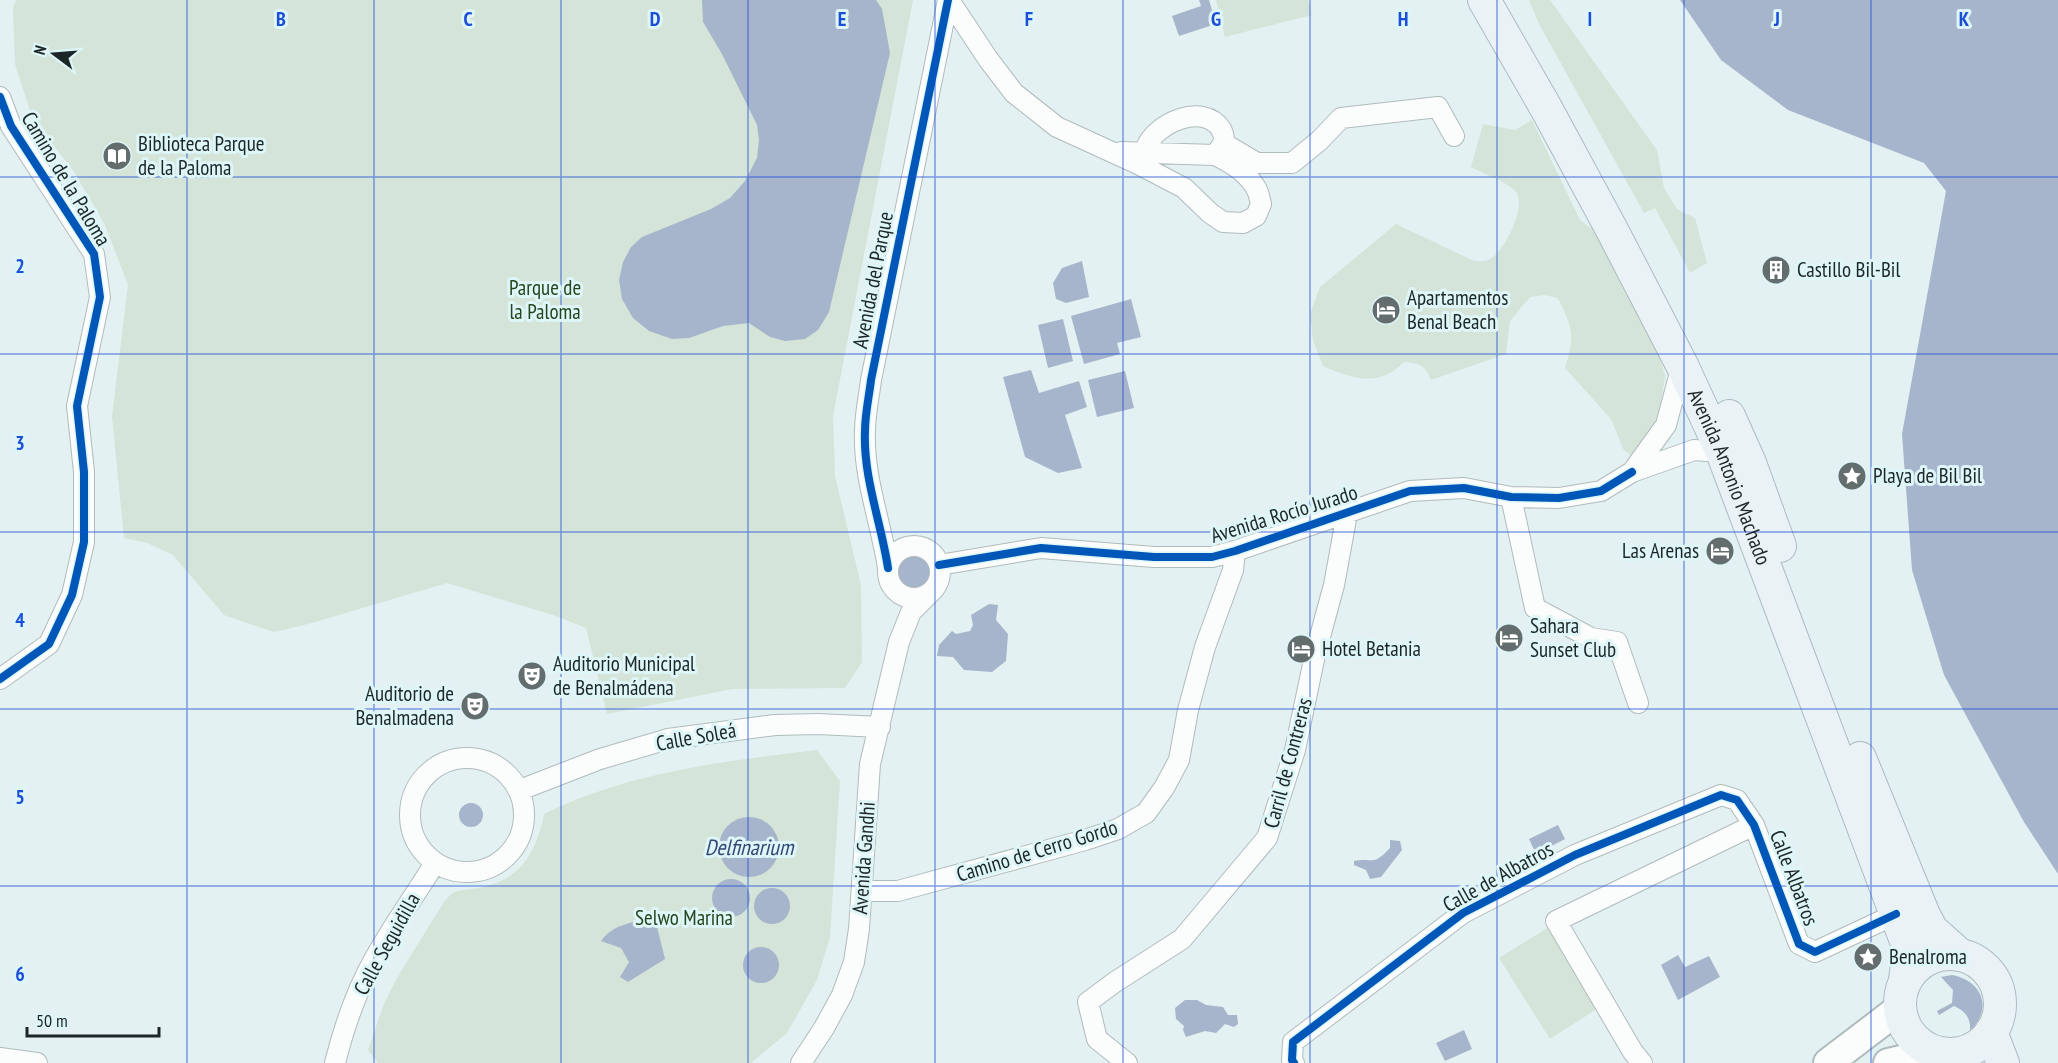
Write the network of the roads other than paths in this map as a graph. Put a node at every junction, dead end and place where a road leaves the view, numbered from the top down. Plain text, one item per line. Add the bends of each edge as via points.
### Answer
1 (948, 0) edge
2 (1484, 0) edge
3 (1508, 0) edge
4 (0, 97) edge
5 (1454, 136) dead end
6 (1219, 149) junction
7 (1106, 151) junction
8 (1153, 154) junction
9 (1682, 365) junction
10 (1722, 452) junction
11 (1632, 472) junction
12 (1511, 498) junction
13 (1347, 514) junction
14 (877, 515) junction
15 (902, 548) junction
16 (1235, 551) junction
17 (939, 564) junction
18 (888, 568) junction
19 (934, 589) junction
20 (894, 590) junction
21 (899, 642) junction
22 (0, 679) edge
23 (1638, 703) dead end
24 (880, 728) junction
25 (520, 790) junction
26 (1754, 825) junction
27 (435, 863) junction
28 (862, 891) junction
29 (1896, 914) junction
30 (1960, 955) junction
31 (1903, 994) junction
32 (1991, 1032) junction
33 (1953, 1056) edge
34 (0, 1058) edge
35 (1637, 1058) edge
36 (37, 1063) edge
37 (335, 1063) edge
38 (801, 1063) edge
39 (1128, 1063) edge
40 (1294, 1063) edge
41 (1828, 1063) edge
42 (1888, 1063) edge
43 (2003, 1063) edge

1 - 7 street via 1014,93 1057,127
1 - 14 street, Avenida del Parque via 871,380 864,432
2 - 9 main road, Avenida Antonio Machado via 1607,220
3 - 30 main road, Avenida Antonio Machado via 1630,219 1720,398 1750,464 1860,760 1924,915 1932,930
4 - 22 street, Camino de la Paloma via 11,126 94,254 100,297 77,406 84,472 84,542 72,595 49,644
5 - 6 street via 1438,107 1341,118 1292,163 1257,163
6 - 7 street via 1257,190 1261,204 1256,216 1243,223 1223,222 1184,188
6 - 8 street
6 - 8 street via 1224,135 1219,126 1207,118 1190,116 1161,129 1146,148
7 - 8 street
9 - 10 main road, Avenida Antonio Machado
9 - 11 street, Avenida Rocío Jurado via 1666,425
10 - 11 street, Avenida Rocío Jurado via 1694,450
10 - 29 main road, Avenida Antonio Machado
11 - 12 street, Avenida Rocío Jurado via 1601,491 1559,498
12 - 13 street, Avenida Rocío Jurado via 1464,488 1410,491
12 - 23 street via 1535,608 1591,638 1617,642
13 - 16 street, Avenida Rocío Jurado
13 - 39 street, Carril de Contreras via 1295,750 1267,838 1182,939 1088,1002 1096,1040
14 - 15 street, Avenida del Parque
14 - 18 street, Avenida del Parque
15 - 17 street via 920,546 935,556
15 - 18 street
16 - 17 street, Avenida Rocío Jurado via 1212,557 1154,557 1041,548
16 - 28 street, Camino de Cerro Gordo via 1233,570 1205,647 1188,710 1179,760 1146,813 1118,829 1085,840 898,891
17 - 19 street
18 - 20 street
19 - 20 street via 927,595 910,598
19 - 21 street, Avenida Gandhi via 911,612
20 - 21 street, Avenida Gandhi via 898,600
21 - 24 street, Avenida Gandhi
24 - 25 street, Calle Soleá via 775,725 668,739 600,759
24 - 28 street, Avenida Gandhi via 870,764
25 - 27 street via 525,808 522,831 509,854 486,870 460,872
25 - 27 street via 492,762 469,756 444,761 425,774 411,798 410,822 418,846
26 - 29 street, Calle Albatros via 1799,944 1815,952
26 - 35 street, Calle Albatros via 1556,921
26 - 40 street, Calle de Albatros via 1737,800 1721,795 1575,855 1473,907 1293,1042
27 - 37 street, Calle Seguidilla via 374,960 354,1003
28 - 38 street, Avenida Gandhi via 854,962 842,995
29 - 31 main road, Avenida Antonio Machado via 1909,949
30 - 31 main road via 1944,954 1915,968
30 - 32 main road via 1987,971 1996,985 2000,1001
31 - 33 main road via 1903,1023 1911,1036 1923,1047
31 - 41 street
32 - 33 main road via 1970,1050
32 - 43 main road
33 - 42 street
34 - 36 street

